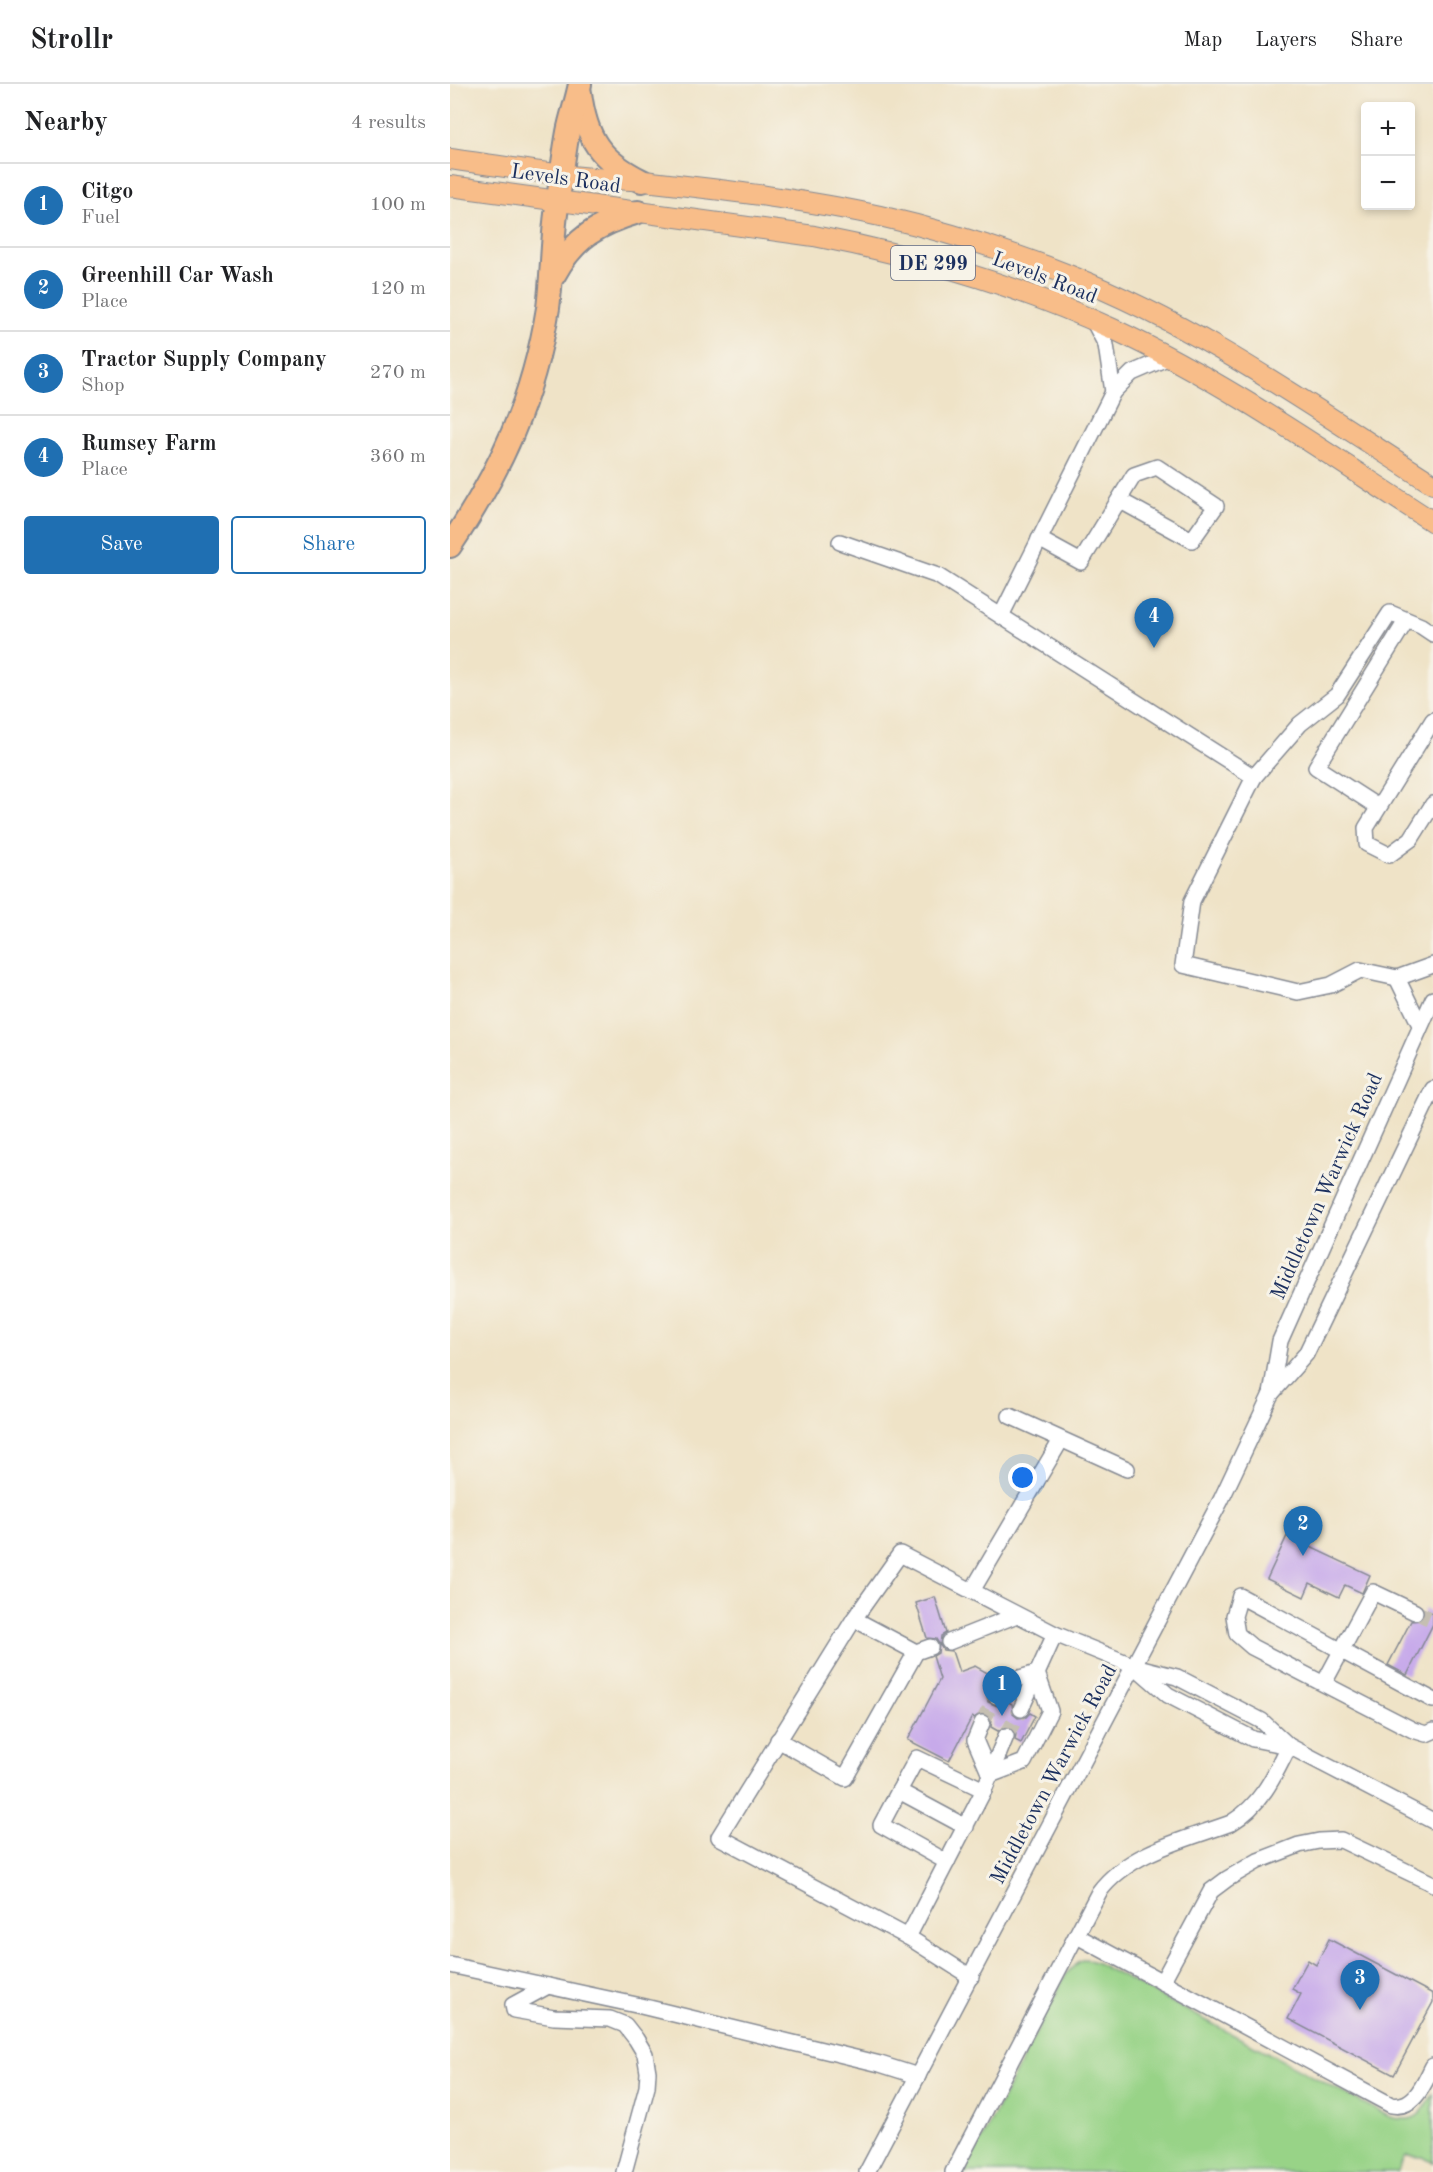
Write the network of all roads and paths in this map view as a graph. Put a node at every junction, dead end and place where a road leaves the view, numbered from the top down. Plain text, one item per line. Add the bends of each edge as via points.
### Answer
1 (579, 86) edge
2 (450, 159) edge
3 (562, 174) junction
4 (642, 181) junction
5 (450, 186) edge
6 (558, 201) junction
7 (638, 212) junction
8 (552, 279) junction
9 (1093, 320) junction
10 (1169, 357) junction
11 (1113, 392) junction
12 (1433, 484) edge
13 (1119, 500) junction
14 (1433, 522) edge
15 (1039, 540) junction
16 (840, 542) dead end
17 (450, 546) edge
18 (1001, 616) junction
19 (1406, 621) junction
20 (1433, 634) edge
21 (1433, 720) edge
22 (1254, 777) junction
23 (1433, 804) edge
24 (1378, 807) junction
25 (1433, 965) edge
26 (1397, 978) junction
27 (1433, 999) edge
28 (1420, 1025) junction
29 (1433, 1089) edge
30 (1271, 1394) junction
31 (1010, 1416) dead end
32 (1061, 1440) junction
33 (1127, 1469) dead end
34 (972, 1591) junction
35 (1415, 1612) tunnel mouth
36 (1017, 1615) junction
37 (854, 1618) junction
38 (1055, 1634) junction
39 (949, 1642) dead end
40 (1340, 1650) junction
41 (1134, 1666) junction
42 (1037, 1673) junction
43 (1324, 1683) junction
44 (996, 1696) tunnel mouth
45 (1433, 1700) edge
46 (1020, 1709) tunnel mouth
47 (982, 1723) tunnel mouth
48 (1433, 1731) edge
49 (1006, 1736) tunnel mouth
50 (778, 1740) junction
51 (1289, 1746) junction
52 (987, 1782) junction
53 (899, 1791) junction
54 (1433, 1821) edge
55 (966, 1827) junction
56 (947, 1862) junction
57 (1433, 1884) edge
58 (908, 1936) junction
59 (1077, 1936) junction
60 (450, 1965) edge
61 (971, 1977) junction
62 (1162, 1982) junction
63 (548, 1986) junction
64 (1433, 2066) edge
65 (918, 2076) junction
66 (624, 2172) edge
67 (867, 2172) edge
68 (953, 2172) edge

1 - 3 highway
1 - 4 highway via 583,114 597,146 622,171
2 - 3 main road, Levels Road / DE 299
3 - 4 main road, Levels Road / DE 299
3 - 6 highway
4 - 12 main road, Levels Road / DE 299 via 880,216 946,233 1072,276 1137,305 1225,353
5 - 6 main road, Levels Road / DE 299
6 - 7 main road, Levels Road / DE 299
6 - 8 highway
7 - 8 highway via 606,223 580,240 569,250
7 - 9 main road, Levels Road / DE 299 via 873,247 997,283
8 - 17 highway via 539,352 515,430 496,471
9 - 10 main road, Levels Road / DE 299
9 - 11 street via 1106,345
10 - 11 street via 1132,373
10 - 14 main road, Levels Road / DE 299
11 - 15 street
13 - 13 street via 1134,475 1157,467 1216,506 1192,540
13 - 15 street via 1081,562
15 - 18 street
16 - 18 street via 938,576
18 - 22 street
19 - 20 street
19 - 22 street via 1390,614 1337,695 1300,724
19 - 24 street via 1317,767
21 - 24 street
22 - 26 street via 1192,901 1184,965 1298,992 1331,985 1359,970
23 - 24 street via 1411,839 1389,855 1367,844 1366,828
25 - 26 street
26 - 28 street
27 - 28 street, Middletown Warwick Road
28 - 30 street, Middletown Warwick Road via 1280,1341
29 - 30 street, Middletown Warwick Road via 1306,1354
30 - 41 street, Middletown Warwick Road via 1221,1500
31 - 32 street
32 - 33 street
32 - 34 street
34 - 36 street
34 - 37 street via 900,1554
35 - 40 street via 1373,1592
36 - 38 street
36 - 39 street
37 - 50 street
37 - 50 street via 923,1650 845,1778
38 - 41 street
38 - 42 street
40 - 43 street
40 - 43 street via 1240,1596 1234,1616 1237,1634 1252,1647
40 - 45 street
41 - 51 street via 1177,1700 1253,1739
41 - 61 street, Middletown Warwick Road
42 - 44 street via 1002,1683
42 - 46 street
42 - 52 street via 1050,1711 1024,1762
43 - 48 street via 1413,1730 1426,1734
47 - 52 street via 975,1740
49 - 52 street
50 - 58 street via 719,1837
51 - 54 street
51 - 59 street via 1265,1792 1249,1811 1231,1824 1141,1857 1118,1871 1099,1892
52 - 53 street via 917,1758
52 - 55 street
53 - 55 street
53 - 56 street via 881,1825
55 - 56 street
56 - 58 street
57 - 62 street via 1341,1840 1299,1845 1258,1861 1211,1891
58 - 61 street
59 - 62 street
59 - 68 street
60 - 63 street
61 - 65 street, Middletown Warwick Road
62 - 64 street via 1391,2105 1404,2105 1412,2100
63 - 65 street
63 - 66 street via 513,2005 514,2010 554,2017 610,2019 625,2025 645,2054 647,2087
65 - 67 street, Middletown Warwick Road

